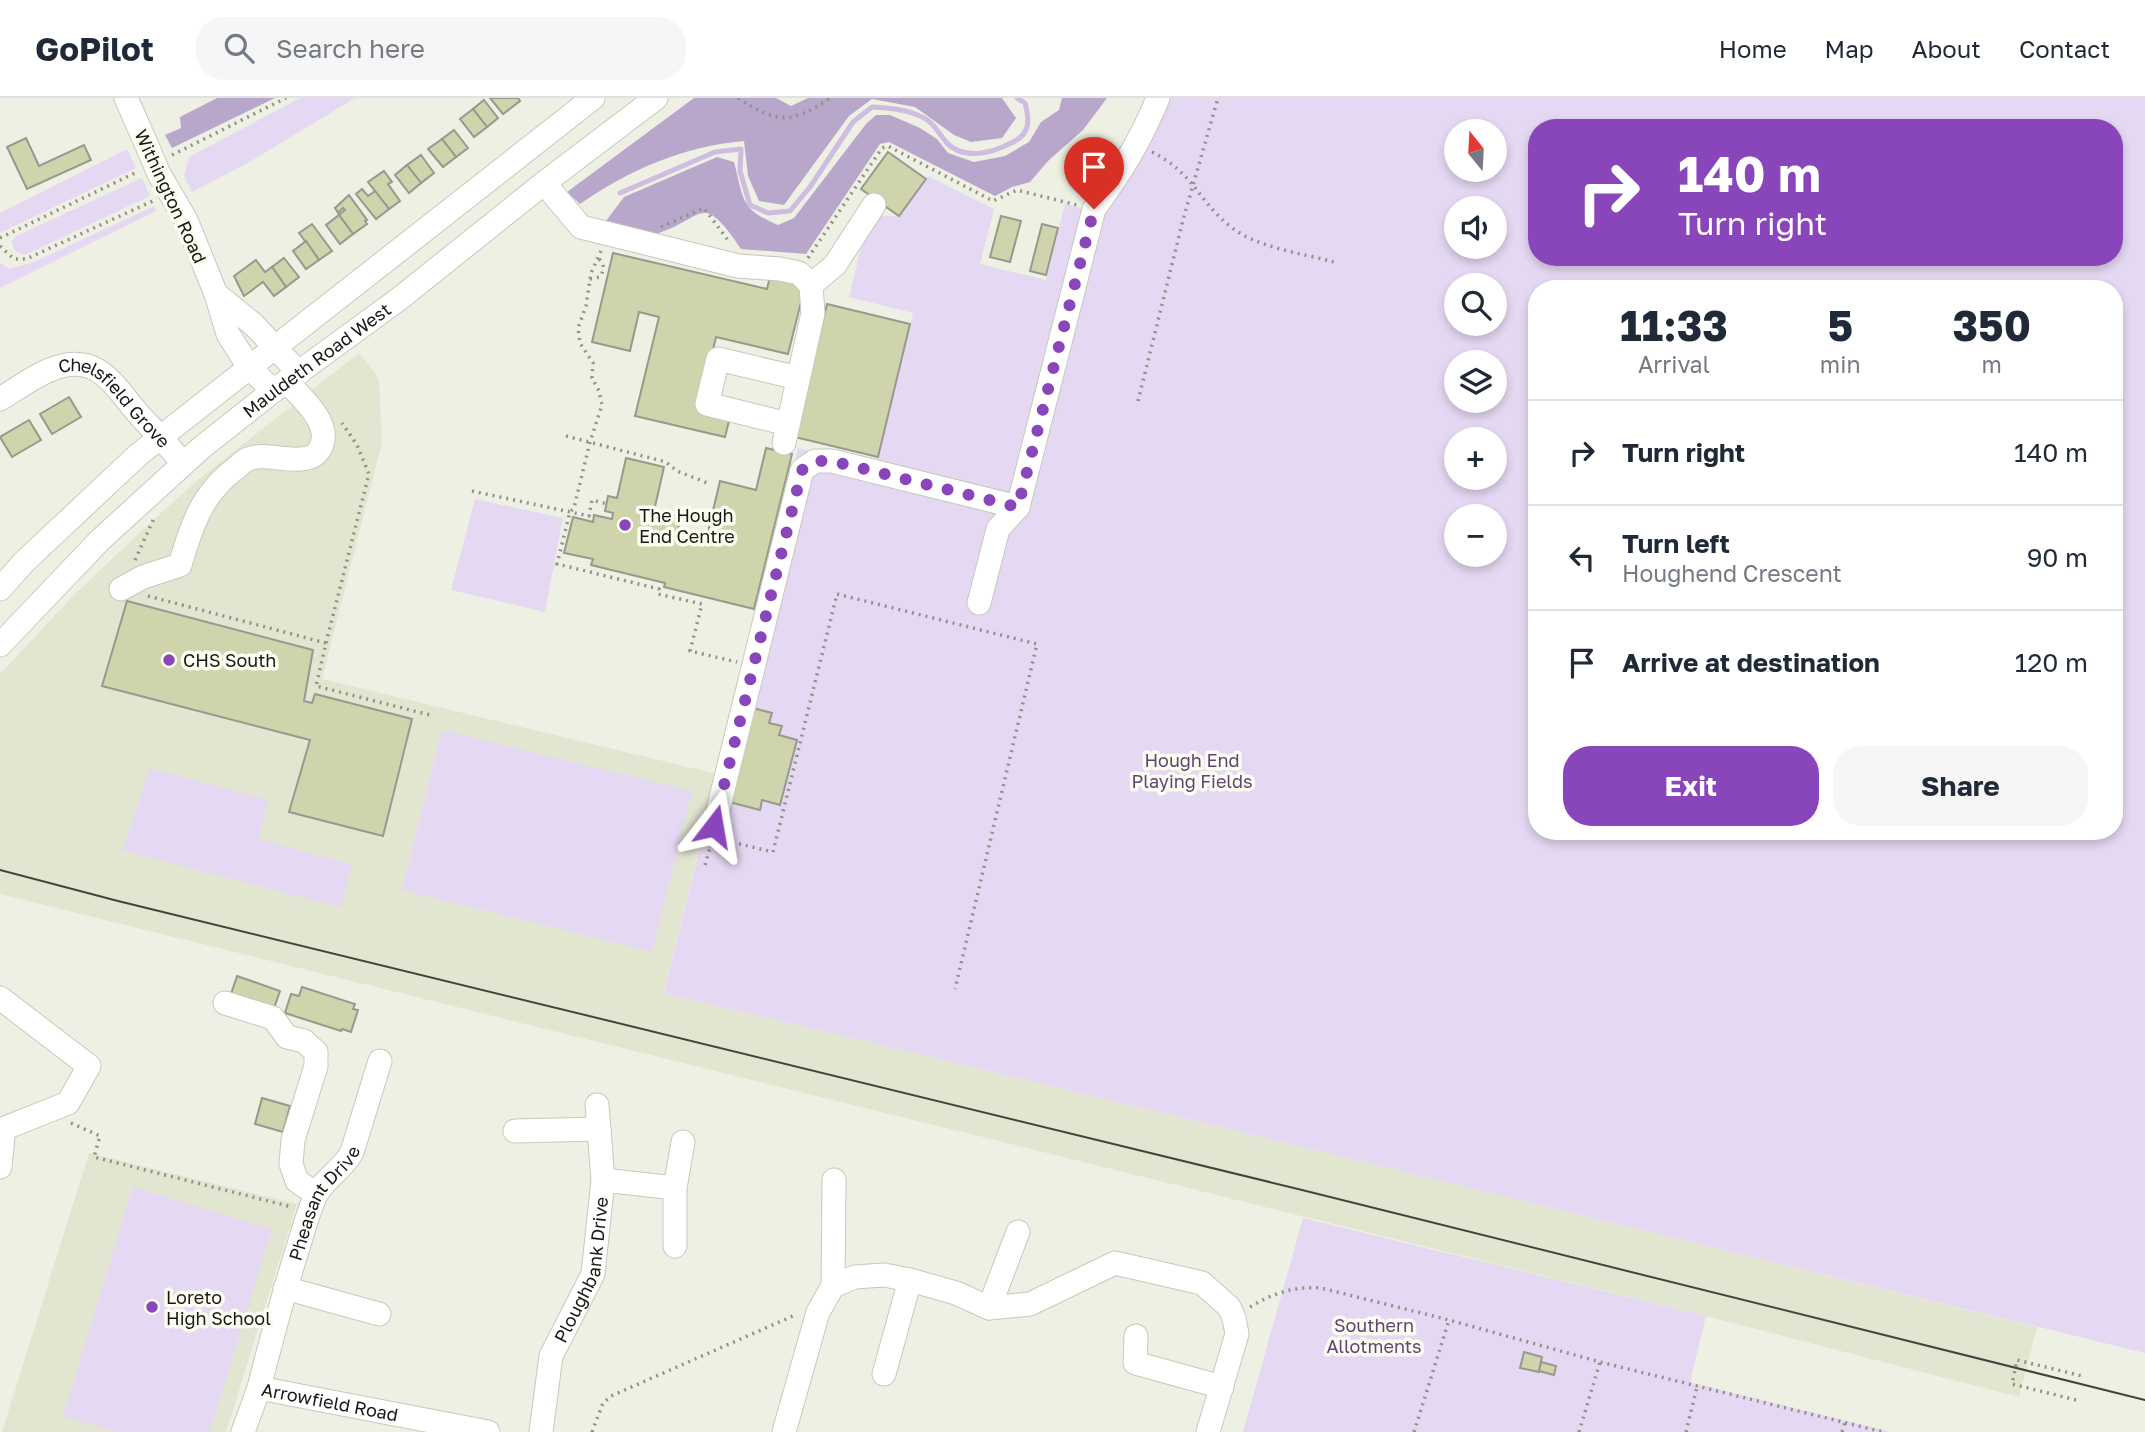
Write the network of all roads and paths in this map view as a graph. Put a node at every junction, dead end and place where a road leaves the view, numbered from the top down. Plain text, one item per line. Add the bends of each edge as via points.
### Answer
1 (126, 98) edge
2 (593, 98) edge
3 (656, 98) edge
4 (738, 98) edge
5 (831, 98) edge
6 (1158, 98) edge
7 (1219, 98) edge
8 (1137, 145) junction
9 (544, 183) junction
10 (1194, 183) junction
11 (156, 200) dead end
12 (874, 205) dead end
13 (1094, 209) junction
14 (660, 227) dead end
15 (611, 236) junction
16 (731, 244) dead end
17 (0, 246) edge
18 (598, 259) junction
19 (808, 260) dead end
20 (1334, 262) dead end
21 (590, 279) junction
22 (811, 285) junction
23 (216, 294) junction
24 (273, 347) junction
25 (249, 367) junction
26 (798, 377) junction
27 (286, 382) junction
28 (0, 399) edge
29 (1138, 401) dead end
30 (339, 419) dead end
31 (566, 436) dead end
32 (162, 437) junction
33 (590, 442) junction
34 (183, 464) junction
35 (710, 484) dead end
36 (472, 491) dead end
37 (607, 504) dead end
38 (156, 507) dead end
39 (1018, 507) junction
40 (570, 512) junction
41 (0, 589) edge
42 (121, 589) junction
43 (979, 603) dead end
44 (326, 643) junction
45 (0, 645) edge
46 (753, 666) junction
47 (430, 715) dead end
48 (714, 826) dead end
49 (705, 865) dead end
50 (955, 989) dead end
51 (0, 998) edge
52 (225, 1003) dead end
53 (380, 1061) dead end
54 (68, 1103) junction
55 (597, 1105) dead end
56 (599, 1129) junction
57 (0, 1131) edge
58 (515, 1131) dead end
59 (683, 1142) dead end
60 (0, 1167) edge
61 (604, 1180) junction
62 (834, 1180) dead end
63 (675, 1188) junction
64 (313, 1203) junction
65 (1017, 1232) dead end
66 (675, 1246) dead end
67 (910, 1280) junction
68 (833, 1286) junction
69 (285, 1287) junction
70 (989, 1308) junction
71 (379, 1314) dead end
72 (793, 1316) dead end
73 (1234, 1318) junction
74 (1449, 1320) junction
75 (1136, 1336) dead end
76 (1600, 1362) junction
77 (884, 1374) dead end
78 (2082, 1376) dead end
79 (1222, 1387) junction
80 (1697, 1387) junction
81 (259, 1388) junction
82 (2076, 1400) dead end
83 (1845, 1422) junction
84 (440, 1427) edge
85 (243, 1432) edge
86 (488, 1432) edge
87 (541, 1432) edge
88 (592, 1432) edge
89 (783, 1432) edge
90 (1208, 1432) edge
91 (1414, 1432) edge
92 (1579, 1432) edge
93 (1686, 1432) edge
94 (1842, 1432) edge
95 (1884, 1432) edge

1 - 23 street, Withington Road, bridge via 159,174 186,220
2 - 24 street, Mauldeth Road West
3 - 9 street, Mauldeth Road West
4 - 5 path via 769,116 786,119 808,113
6 - 8 street
7 - 10 path
8 - 10 path via 1174,164
8 - 13 street
9 - 15 street via 580,227
9 - 27 street, Mauldeth Road West via 400,299
10 - 20 path via 1220,217 1243,235
10 - 29 path
11 - 17 path via 26,259 14,259
12 - 22 street via 835,265
13 - 19 path via 1017,190 993,201 888,146 881,148
13 - 39 street
14 - 16 path via 704,208
15 - 18 path via 603,242
15 - 22 street via 738,266 799,273
18 - 21 path
18 - 21 path via 606,272
21 - 33 path via 578,328 580,343 593,363 592,378 602,405
22 - 26 street via 814,313
23 - 24 street, Withington Road
23 - 25 street, Withington Road via 228,334
24 - 25 street, Mauldeth Road West
24 - 27 street, Withington Road
25 - 27 street, Withington Road
25 - 32 street, Mauldeth Road West
26 - 26 street via 786,433 707,404 718,359
27 - 34 street, Mauldeth Road West
27 - 42 street via 319,420 325,436 320,449 308,458 248,459 204,499 180,565
28 - 32 street, Chelsfield Grove via 52,369 86,366 115,383
30 - 44 path via 357,444 369,474
31 - 33 path
32 - 34 street, Chelsfield Grove
32 - 41 street, Mauldeth Road West
33 - 35 path via 666,462
33 - 40 path
34 - 45 street, Mauldeth Road West via 100,541
36 - 40 path
37 - 40 path via 592,500 589,516
38 - 42 path
39 - 43 street via 998,529
39 - 46 street via 832,461 808,465 799,478
40 - 46 path via 557,564 702,604 690,651
42 - 44 path
44 - 47 path via 316,686
46 - 48 street
49 - 50 path via 709,851 720,843 774,852 837,594 1037,644
51 - 54 street via 89,1066
52 - 64 street via 273,1018 288,1037 304,1041 316,1052 316,1066 293,1140 292,1164 297,1181
53 - 64 street, Pheasant Drive via 346,1165 330,1177
54 - 57 street
54 - 64 path via 71,1124 100,1136 94,1157
55 - 56 street, Ploughbank Drive
56 - 58 street
56 - 61 street, Ploughbank Drive
57 - 60 street
59 - 63 street
61 - 63 street
61 - 87 street, Ploughbank Drive via 593,1274 551,1356
62 - 68 street
63 - 66 street
64 - 69 street, Pheasant Drive
65 - 70 street
67 - 68 street via 875,1275
67 - 70 street
67 - 77 street
68 - 89 street via 818,1312
69 - 71 street
69 - 81 street, Pheasant Drive
70 - 73 street via 1030,1304 1115,1263 1202,1283 1229,1307
72 - 88 path via 611,1396 603,1403
73 - 74 path via 1281,1291 1307,1287
73 - 79 street via 1237,1334
74 - 76 path
74 - 91 path
75 - 79 street via 1135,1363
76 - 80 path
76 - 92 path
78 - 82 path via 2017,1360 2012,1384
79 - 90 street
80 - 83 path
80 - 93 path
81 - 84 street, Arrowfield Road
81 - 85 street, Arrowfield Road
83 - 94 path
83 - 95 path
84 - 86 street, Arrowfield Road

